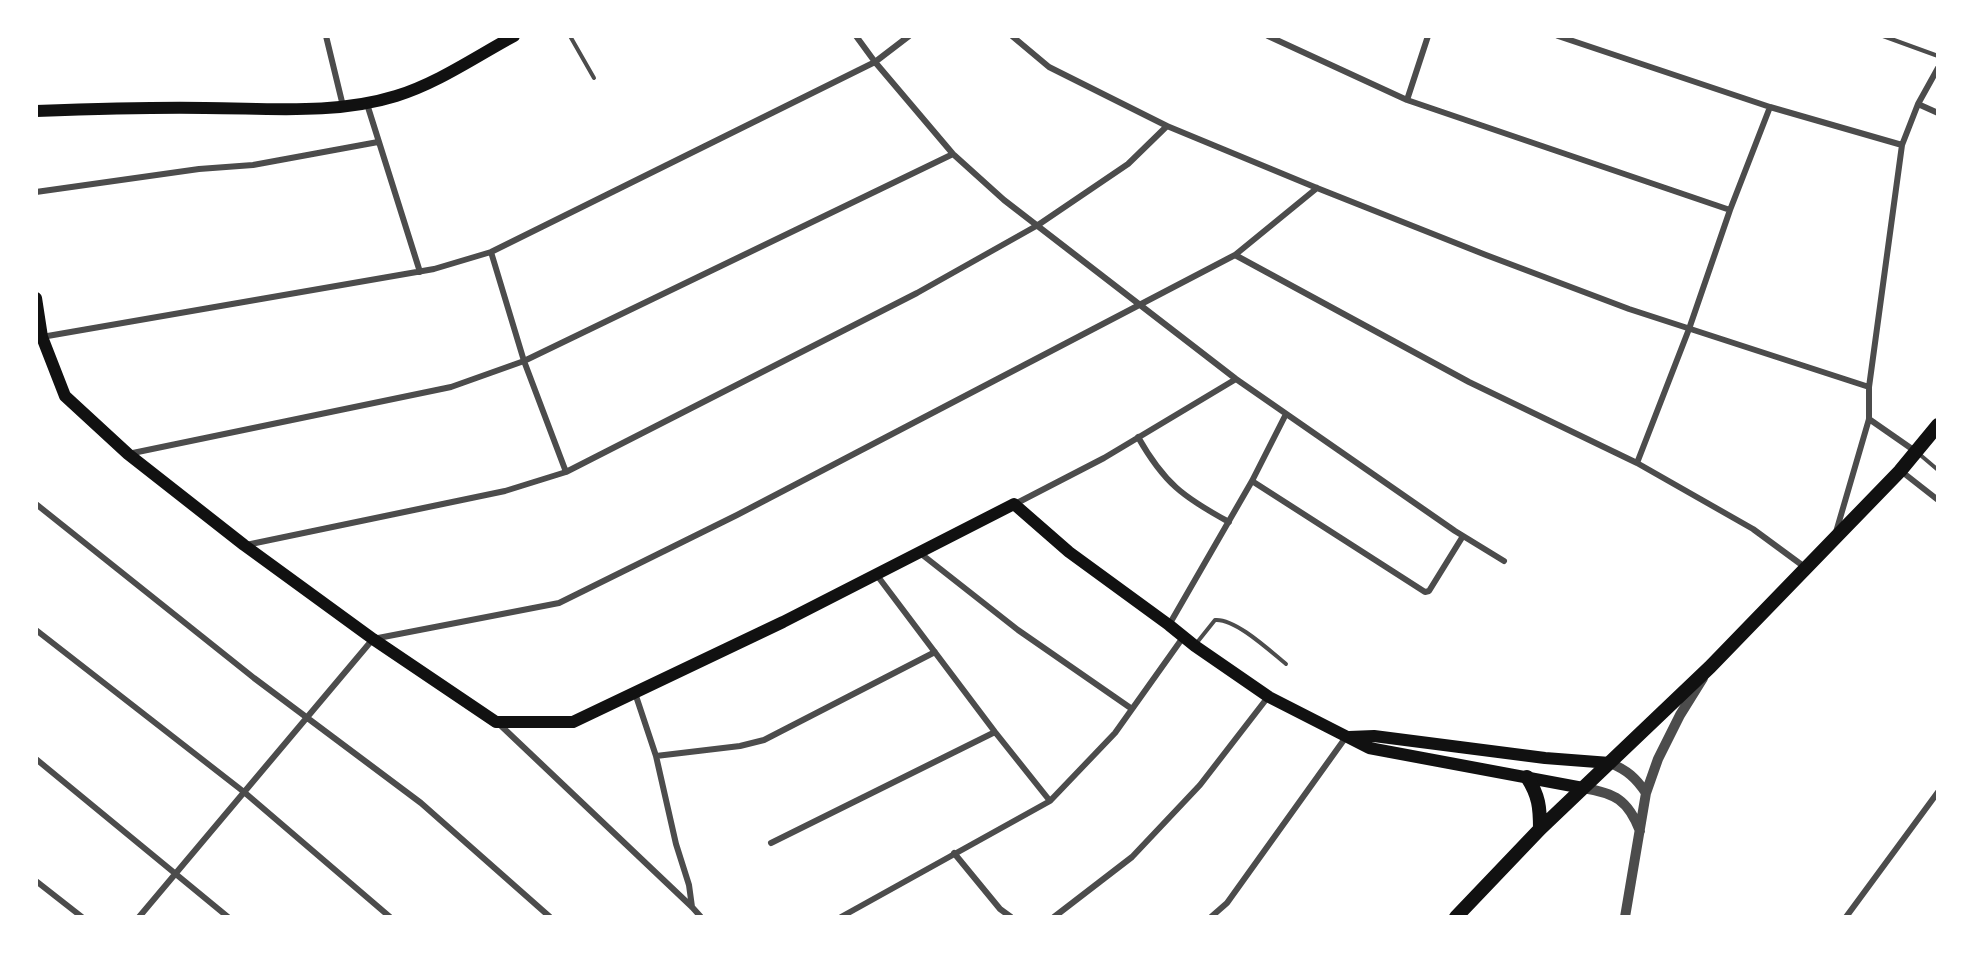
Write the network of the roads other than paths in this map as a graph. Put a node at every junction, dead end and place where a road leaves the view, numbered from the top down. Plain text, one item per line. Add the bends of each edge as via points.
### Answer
1 (326, 36) edge
2 (514, 36) edge
3 (570, 36) edge
4 (856, 36) edge
5 (909, 36) edge
6 (1012, 36) edge
7 (1268, 36) edge
8 (1428, 36) edge
9 (1558, 36) edge
10 (1883, 36) edge
11 (1568, 38) edge
12 (1938, 56) edge
13 (875, 62) junction
14 (1938, 68) edge
15 (594, 78) dead end
16 (1407, 100) junction
17 (366, 103) junction
18 (1918, 104) junction
19 (343, 106) junction
20 (1770, 107) junction
21 (36, 111) edge
22 (1938, 113) edge
23 (1167, 126) junction
24 (378, 142) junction
25 (1902, 145) junction
26 (953, 154) junction
27 (1317, 188) junction
28 (36, 192) edge
29 (1730, 210) junction
30 (1038, 225) junction
31 (491, 252) junction
32 (1235, 255) junction
33 (420, 272) junction
34 (36, 298) edge
35 (1139, 304) junction
36 (1689, 330) junction
37 (39, 338) edge
38 (524, 361) junction
39 (1236, 379) junction
40 (1869, 387) junction
41 (1286, 414) junction
42 (1869, 419) junction
43 (1938, 425) edge
44 (1138, 437) junction
45 (1916, 451) junction
46 (128, 454) junction
47 (1637, 463) junction
48 (1938, 470) edge
49 (1900, 471) junction
50 (566, 472) junction
51 (1252, 481) junction
52 (1938, 500) edge
53 (36, 504) edge
54 (1014, 504) junction
55 (1229, 522) junction
56 (1462, 536) junction
57 (1833, 541) junction
58 (244, 545) junction
59 (920, 552) junction
60 (1504, 561) dead end
61 (1806, 568) junction
62 (876, 574) junction
63 (1170, 625) junction
64 (36, 630) edge
65 (1184, 636) junction
66 (373, 639) junction
67 (1195, 646) junction
68 (934, 652) junction
69 (1286, 664) dead end
70 (1710, 668) junction
71 (635, 693) junction
72 (1269, 697) junction
73 (1132, 709) junction
74 (307, 717) junction
75 (496, 722) junction
76 (995, 732) junction
77 (1346, 737) junction
78 (656, 756) junction
79 (36, 759) edge
80 (1610, 763) junction
81 (1527, 777) junction
82 (1583, 788) junction
83 (244, 792) junction
84 (1938, 792) edge
85 (1646, 793) junction
86 (1050, 801) junction
87 (1540, 829) junction
88 (1641, 831) junction
89 (771, 843) dead end
90 (954, 853) junction
91 (176, 872) junction
92 (36, 881) edge
93 (692, 907) junction
94 (82, 917) edge
95 (140, 917) edge
96 (228, 917) edge
97 (390, 917) edge
98 (550, 917) edge
99 (701, 917) edge
100 (841, 917) edge
101 (1011, 917) edge
102 (1054, 917) edge
103 (1211, 917) edge
104 (1456, 917) edge
105 (1625, 917) edge
106 (1846, 917) edge

1 - 19 street
2 - 17 main road via 422,87
3 - 15 lane
4 - 13 street
5 - 13 street
6 - 23 street via 1049,67
7 - 16 street
8 - 16 street
9 - 11 street
10 - 12 lane
11 - 20 street
13 - 26 street
13 - 31 street
14 - 18 street
16 - 29 street
17 - 19 main road
17 - 24 street
18 - 22 street
18 - 25 street
19 - 21 main road
20 - 25 street
20 - 29 street
23 - 27 street
23 - 30 street via 1128,164
24 - 28 street via 253,165
24 - 33 street
25 - 40 street
26 - 30 street
26 - 38 street
27 - 32 street
27 - 36 street via 1497,260
29 - 36 street
30 - 35 street
30 - 50 street via 906,298
31 - 33 street
31 - 38 street
32 - 35 street
32 - 47 street via 1469,382
33 - 37 street
34 - 37 main road
35 - 39 street
35 - 66 street via 748,509 559,603
36 - 40 street
36 - 47 street
37 - 46 main road via 65,396
38 - 46 street via 451,387
38 - 50 street
39 - 41 street
39 - 44 street
40 - 42 street
41 - 51 street
41 - 56 street
42 - 45 street
42 - 57 street
43 - 45 main road
44 - 54 street
44 - 55 street via 1166,479
45 - 48 lane
45 - 49 main road
46 - 58 main road
47 - 61 street via 1753,529
49 - 52 street
49 - 57 main road
50 - 58 street via 505,491
51 - 55 street
51 - 56 street via 1425,592
53 - 74 street
54 - 59 main road
54 - 63 main road via 1069,552
55 - 63 street
56 - 60 street
57 - 61 main road
58 - 66 main road
59 - 62 main road
59 - 73 street via 1018,630
61 - 70 main road
62 - 68 street
62 - 71 main road
63 - 65 main road
64 - 83 street
65 - 67 main road
65 - 73 street
66 - 74 street
66 - 75 main road
67 - 69 lane via 1215,620 1221,619 1233,623
67 - 72 main road
68 - 76 street
68 - 78 street via 764,740
70 - 80 main road
70 - 85 street via 1680,715
71 - 75 main road via 573,722
71 - 78 street
72 - 77 main road
72 - 102 street via 1200,784 1132,857
73 - 86 street via 1115,733
74 - 83 street
74 - 98 street via 421,803
75 - 93 street
76 - 86 street
76 - 89 street
77 - 80 main road via 1374,736
77 - 81 main road via 1369,748
77 - 103 street via 1227,903
78 - 93 street
79 - 91 street
80 - 82 main road
80 - 85 street via 1629,773
81 - 82 main road
81 - 87 main road via 1536,792
82 - 87 main road
82 - 88 street via 1604,792 1623,802
83 - 91 street
83 - 97 street
84 - 106 street
85 - 88 street
86 - 90 street
87 - 104 main road
88 - 105 street
90 - 100 street
90 - 101 street
91 - 95 street
91 - 96 street
92 - 94 street
93 - 99 street

